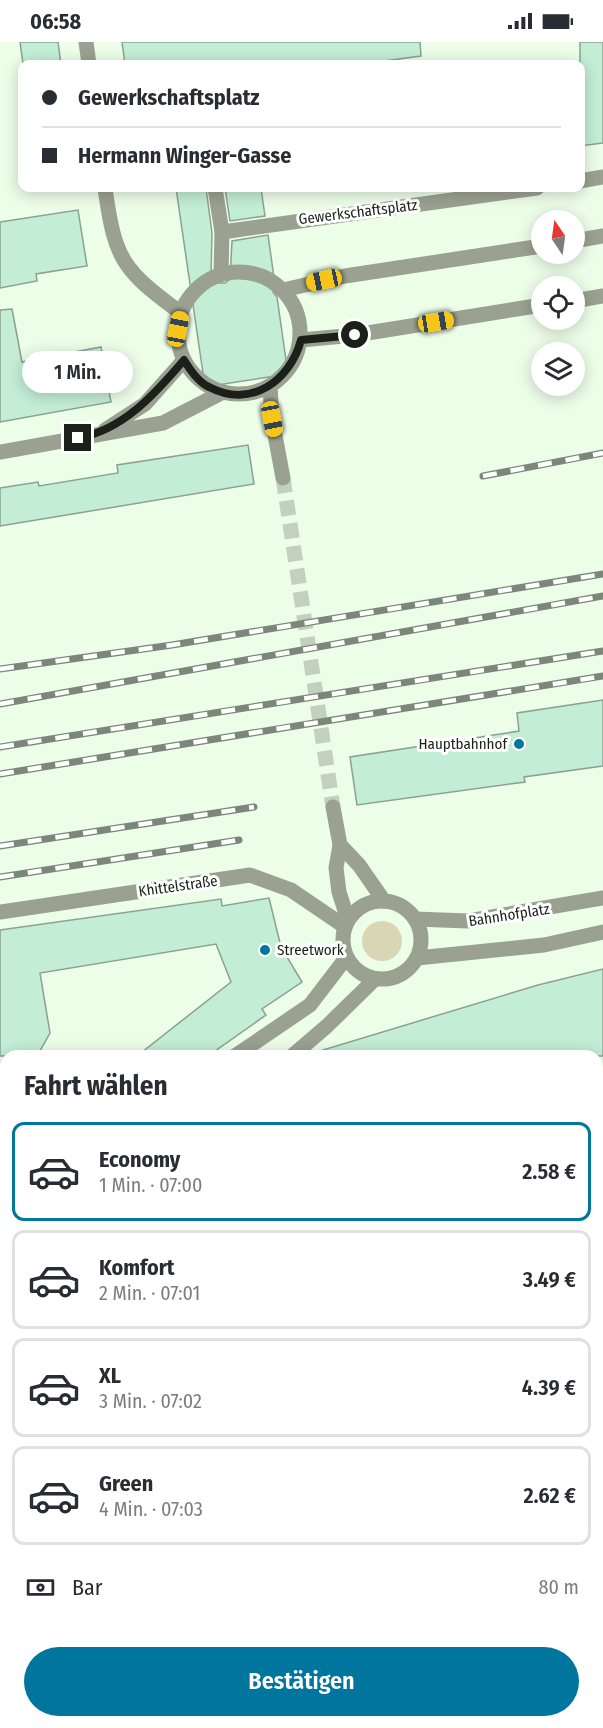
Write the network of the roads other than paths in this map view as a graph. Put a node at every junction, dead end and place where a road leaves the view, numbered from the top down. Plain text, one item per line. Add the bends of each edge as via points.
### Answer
1 (86, 42) edge
2 (88, 60) edge
3 (603, 177) edge
4 (585, 180) edge
5 (106, 192) edge
6 (216, 192) edge
7 (508, 192) edge
8 (222, 232) junction
9 (603, 236) edge
10 (585, 239) edge
11 (531, 248) edge
12 (221, 274) junction
13 (284, 290) junction
14 (603, 296) edge
15 (585, 299) edge
16 (531, 308) edge
17 (181, 313) junction
18 (301, 340) junction
19 (184, 360) junction
20 (270, 386) junction
21 (223, 392) junction
22 (97, 435) junction
23 (0, 453) edge
24 (283, 477) tunnel mouth
25 (333, 807) tunnel mouth
26 (340, 845) junction
27 (603, 898) edge
28 (384, 901) junction
29 (0, 912) edge
30 (415, 919) junction
31 (346, 923) junction
32 (603, 932) edge
33 (346, 958) junction
34 (417, 958) junction
35 (375, 979) junction
36 (244, 1050) edge
37 (299, 1050) edge

1 - 2 street
3 - 4 street
5 - 17 street via 111,229 124,262 138,281
6 - 8 street
7 - 8 street, Gewerkschaftsplatz
8 - 12 street
9 - 10 street
11 - 13 street via 345,276
12 - 13 street via 243,271 265,277
12 - 17 street via 196,289
13 - 18 street via 298,313
14 - 15 street
16 - 18 street
17 - 19 street via 178,337
18 - 20 street via 296,358
19 - 21 street via 207,387
19 - 22 street via 145,404
20 - 21 street via 248,394
20 - 24 street
21 - 22 street via 163,423
22 - 23 street
25 - 26 street
26 - 28 street
26 - 31 street via 336,868
27 - 30 street, Bahnhofplatz via 468,921
28 - 30 street via 403,907
28 - 31 street via 365,904
29 - 31 street, Khittelstraße via 250,875 291,890
30 - 34 street via 421,945
31 - 33 street via 342,942
32 - 34 street, Bahnhofplatz via 544,945
33 - 35 street via 363,975
33 - 36 street via 310,1005
34 - 35 street via 399,976
35 - 37 street

